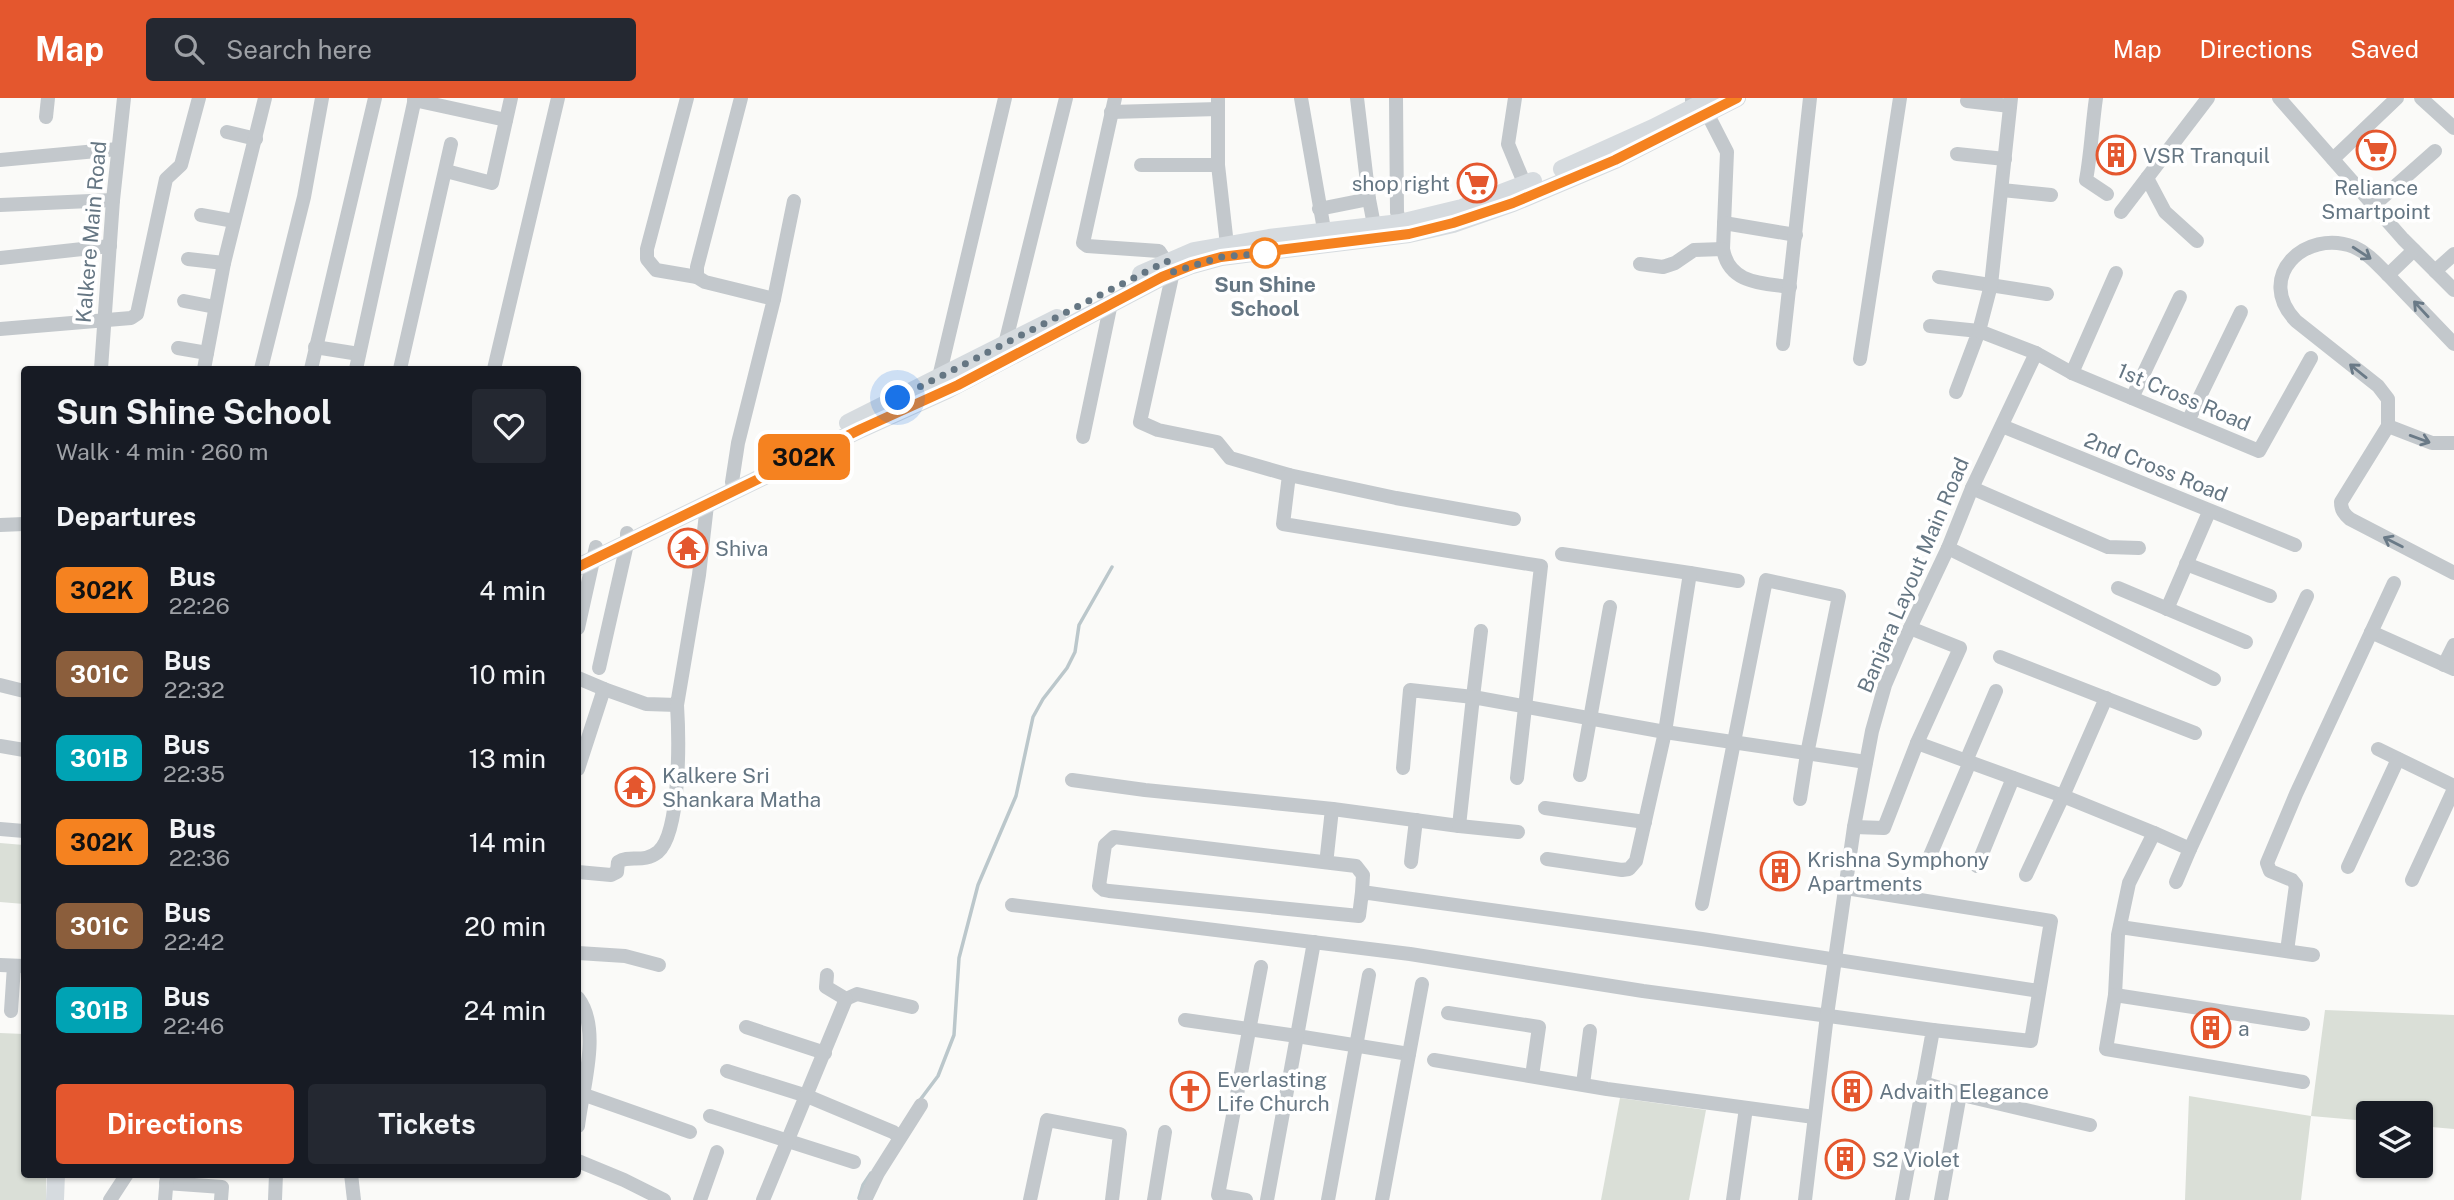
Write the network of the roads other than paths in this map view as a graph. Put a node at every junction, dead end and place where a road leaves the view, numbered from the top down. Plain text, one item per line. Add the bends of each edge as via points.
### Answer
1 (48, 98) edge
2 (124, 98) edge
3 (199, 98) edge
4 (265, 98) edge
5 (322, 98) edge
6 (376, 98) edge
7 (510, 98) edge
8 (558, 98) edge
9 (687, 98) edge
10 (741, 98) edge
11 (1005, 98) edge
12 (1066, 98) edge
13 (1301, 98) edge
14 (1357, 98) edge
15 (1396, 98) edge
16 (1515, 98) edge
17 (1737, 98) edge
18 (1810, 98) edge
19 (1900, 98) edge
20 (2096, 98) edge
21 (2208, 98) edge
22 (2279, 98) edge
23 (2396, 98) edge
24 (2421, 98) edge
25 (414, 99) edge
26 (1967, 101) dead end
27 (2011, 102) edge
28 (1218, 104) edge
29 (1113, 105) edge
30 (1701, 105) edge
31 (46, 117) dead end
32 (506, 120) junction
33 (2454, 128) edge
34 (227, 132) dead end
35 (256, 139) junction
36 (451, 144) dead end
37 (118, 149) junction
38 (2435, 151) dead end
39 (1956, 154) dead end
40 (2005, 159) junction
41 (2333, 159) junction
42 (0, 160) edge
43 (1141, 165) dead end
44 (1219, 165) junction
45 (446, 171) junction
46 (2147, 178) junction
47 (1529, 189) junction
48 (2002, 190) junction
49 (2107, 194) dead end
50 (2051, 195) dead end
51 (1369, 199) junction
52 (113, 200) junction
53 (794, 201) dead end
54 (0, 205) edge
55 (2374, 205) junction
56 (1319, 209) junction
57 (2121, 212) dead end
58 (201, 215) dead end
59 (234, 221) junction
60 (1400, 223) junction
61 (1724, 223) junction
62 (1374, 225) junction
63 (1796, 234) junction
64 (1325, 238) junction
65 (2197, 241) dead end
66 (1227, 245) junction
67 (110, 246) junction
68 (1723, 249) junction
69 (2414, 250) junction
70 (2454, 254) edge
71 (0, 258) edge
72 (188, 260) dead end
73 (224, 263) junction
74 (1640, 264) dead end
75 (1170, 267) junction
76 (2435, 271) junction
77 (2116, 273) dead end
78 (2388, 275) junction
79 (697, 277) junction
80 (1939, 277) dead end
81 (1991, 285) junction
82 (1790, 288) junction
83 (2454, 290) edge
84 (2048, 294) dead end
85 (2180, 297) dead end
86 (774, 299) junction
87 (184, 301) dead end
88 (1111, 303) junction
89 (215, 307) junction
90 (2241, 312) dead end
91 (105, 318) junction
92 (1930, 327) dead end
93 (0, 329) edge
94 (1979, 331) junction
95 (1005, 344) junction
96 (1783, 344) dead end
97 (2454, 344) edge
98 (314, 347) junction
99 (178, 348) dead end
100 (207, 353) junction
101 (2036, 353) junction
102 (359, 354) junction
103 (2311, 358) dead end
104 (1860, 359) dead end
105 (101, 366) edge
106 (205, 366) edge
107 (262, 366) edge
108 (311, 366) edge
109 (357, 366) edge
110 (401, 366) edge
111 (495, 366) edge
112 (2072, 373) junction
113 (943, 384) junction
114 (1956, 392) dead end
115 (2132, 398) junction
116 (2188, 421) junction
117 (2002, 426) junction
118 (2388, 426) junction
119 (1083, 437) dead end
120 (2454, 443) edge
121 (1289, 475) junction
122 (734, 486) junction
123 (1972, 488) junction
124 (707, 505) junction
125 (2210, 512) junction
126 (1514, 519) dead end
127 (0, 524) edge
128 (21, 524) edge
129 (627, 538) junction
130 (2295, 545) dead end
131 (1948, 548) junction
132 (2139, 548) dead end
133 (1562, 554) dead end
134 (586, 558) edge
135 (2186, 564) junction
136 (1690, 573) junction
137 (2454, 573) edge
138 (1738, 580) dead end
139 (2394, 583) dead end
140 (2118, 588) dead end
141 (2270, 596) dead end
142 (2307, 596) dead end
143 (581, 602) edge
144 (1610, 607) dead end
145 (2167, 609) junction
146 (1910, 628) junction
147 (1481, 631) dead end
148 (2371, 632) junction
149 (2246, 642) dead end
150 (2454, 645) edge
151 (2000, 657) dead end
152 (2449, 667) edge
153 (599, 668) dead end
154 (581, 679) edge
155 (2214, 679) dead end
156 (0, 685) edge
157 (604, 689) junction
158 (21, 690) edge
159 (1996, 691) dead end
160 (1473, 697) junction
161 (2106, 698) junction
162 (677, 705) junction
163 (1525, 707) junction
164 (1590, 718) junction
165 (1665, 732) junction
166 (2195, 733) dead end
167 (1733, 742) junction
168 (1917, 743) junction
169 (0, 746) edge
170 (2378, 749) dead end
171 (21, 750) edge
172 (1807, 754) junction
173 (2398, 759) junction
174 (581, 760) edge
175 (1866, 762) junction
176 (1968, 762) junction
177 (1403, 768) dead end
178 (1580, 775) dead end
179 (1517, 778) dead end
180 (2013, 778) junction
181 (1072, 780) dead end
182 (2454, 787) edge
183 (2063, 796) junction
184 (1800, 799) dead end
185 (1545, 808) dead end
186 (1332, 809) junction
187 (1416, 820) junction
188 (1645, 822) junction
189 (1459, 826) junction
190 (1854, 827) junction
191 (0, 829) edge
192 (21, 831) edge
193 (1518, 832) dead end
194 (2154, 833) junction
195 (2190, 849) junction
196 (1327, 855) dead end
197 (1929, 858) dead end
198 (1547, 859) dead end
199 (1411, 862) dead end
200 (1977, 866) dead end
201 (2348, 867) dead end
202 (581, 872) edge
203 (2026, 875) dead end
204 (2412, 880) dead end
205 (2176, 882) dead end
206 (1846, 888) junction
207 (1362, 892) junction
208 (1702, 904) dead end
209 (1012, 905) dead end
210 (2120, 927) junction
211 (1314, 942) junction
212 (2287, 951) junction
213 (581, 953) edge
214 (2312, 954) dead end
215 (1836, 959) junction
216 (659, 965) dead end
217 (13, 966) edge
218 (1261, 967) dead end
219 (827, 975) dead end
220 (1369, 975) dead end
221 (1422, 984) dead end
222 (2039, 991) junction
223 (2115, 995) junction
224 (846, 999) junction
225 (581, 1003) edge
226 (912, 1007) dead end
227 (11, 1012) dead end
228 (1448, 1013) dead end
229 (1827, 1015) junction
230 (1185, 1020) dead end
231 (2303, 1024) dead end
232 (746, 1027) dead end
233 (584, 1030) edge
234 (1249, 1030) junction
235 (1933, 1030) junction
236 (1590, 1031) dead end
237 (1297, 1036) junction
238 (1356, 1046) junction
239 (825, 1053) junction
240 (1409, 1054) junction
241 (1434, 1060) dead end
242 (727, 1071) dead end
243 (1532, 1076) junction
244 (2303, 1082) dead end
245 (1923, 1083) junction
246 (1583, 1084) junction
247 (582, 1094) junction
248 (1960, 1094) junction
249 (807, 1096) junction
250 (581, 1102) edge
251 (921, 1105) dead end
252 (1746, 1108) junction
253 (710, 1116) dead end
254 (1814, 1117) junction
255 (2090, 1125) dead end
256 (690, 1132) dead end
257 (1166, 1132) dead end
258 (897, 1135) junction
259 (788, 1142) junction
260 (717, 1152) dead end
261 (581, 1162) edge
262 (854, 1162) dead end
263 (56, 1178) edge
264 (67, 1178) edge
265 (124, 1178) edge
266 (276, 1178) edge
267 (351, 1178) edge
268 (167, 1179) edge
269 (55, 1200) edge
270 (66, 1200) edge
271 (110, 1200) edge
272 (165, 1200) edge
273 (221, 1200) edge
274 (275, 1200) edge
275 (354, 1200) edge
276 (664, 1200) edge
277 (700, 1200) edge
278 (763, 1200) edge
279 (864, 1200) edge
280 (1030, 1200) edge
281 (1112, 1200) edge
282 (1154, 1200) edge
283 (1246, 1200) edge
284 (1267, 1200) edge
285 (1328, 1200) edge
286 (1382, 1200) edge
287 (1733, 1200) edge
288 (1805, 1200) edge
289 (1902, 1200) edge
290 (1941, 1200) edge

1 - 31 street
2 - 37 street, Kalkere Main Road
3 - 91 street via 181,165 166,179 137,314
4 - 35 street
5 - 107 street via 304,197
6 - 98 street
7 - 32 street
8 - 111 street
9 - 79 street via 647,259 656,270
10 - 79 street
11 - 113 street
12 - 95 street
13 - 56 street
14 - 51 street
15 - 60 street
16 - 47 street via 1508,144
17 - 30 main road
18 - 63 street
19 - 104 street
20 - 49 street via 2086,180
21 - 46 street
22 - 41 street
23 - 41 street
24 - 33 street
25 - 32 street
25 - 102 street
26 - 27 street
27 - 40 street
28 - 29 street
28 - 44 street
29 - 75 street via 1083,243 1159,251
30 - 47 main road
30 - 61 street via 1727,152
32 - 45 street via 492,183
34 - 35 street
35 - 59 street
36 - 45 street
37 - 42 street
37 - 52 street, Kalkere Main Road
38 - 55 street
39 - 40 street
40 - 48 street
41 - 55 street
43 - 44 street
44 - 66 street
45 - 110 street
46 - 57 street
46 - 65 street via 2165,212
47 - 60 main road
47 - 64 main road via 1493,210 1409,234
48 - 50 street
48 - 81 street
51 - 56 street
51 - 62 street
52 - 54 street
52 - 67 street, Kalkere Main Road
53 - 86 street
55 - 69 street
56 - 64 street
58 - 59 street
59 - 73 street
60 - 62 main road
61 - 63 street
61 - 68 street
62 - 64 main road
63 - 82 street
64 - 66 main road
64 - 75 main road
66 - 75 main road via 1194,251
67 - 71 street
67 - 91 street, Kalkere Main Road
68 - 74 street via 1694,250 1663,267
68 - 82 street via 1727,265 1742,277
69 - 76 street
69 - 78 street
70 - 76 street
72 - 73 street
73 - 89 street
75 - 88 main road
75 - 95 main road
75 - 121 street via 1140,422 1217,442 1230,458
76 - 83 street
77 - 112 street
97 -> 78 street
118 -> 78 street via 2388,399 2287,311 2279,283 2303,250 2322,243 2364,252
79 - 86 street
80 - 81 street
81 - 84 street
81 - 94 street
82 - 96 street
85 - 115 street
86 - 122 street via 738,443
87 - 89 street
88 - 113 main road
88 - 119 street
89 - 100 street
90 - 116 street
91 - 93 street
91 - 105 street, Kalkere Main Road
92 - 94 street
94 - 101 street
94 - 114 street
95 - 113 main road
98 - 102 street
98 - 108 street
99 - 100 street
100 - 106 street
101 - 112 street, 1st Cross Road
101 - 117 street, Banjara Layout Main Road
102 - 109 street
103 - 116 street, 1st Cross Road via 2259,451
112 - 115 street, 1st Cross Road
113 - 122 main road
115 - 116 street, 1st Cross Road
117 - 123 street, Banjara Layout Main Road
117 - 125 street, 2nd Cross Road
118 -> 120 street via 2432,443
137 -> 118 street via 2350,519 2341,508
121 - 126 street
121 - 163 street via 1283,524 1541,566
122 - 124 main road
122 - 129 main road
123 - 131 street, Banjara Layout Main Road
123 - 132 street via 2108,547
124 - 129 main road
124 - 162 street
125 - 130 street, 2nd Cross Road
125 - 135 street
127 - 128 street
129 - 134 main road
129 - 153 street
131 - 146 street, Banjara Layout Main Road
131 - 155 street
133 - 136 street
134 - 143 street
135 - 141 street
135 - 145 street
136 - 138 street
136 - 165 street
139 - 148 street
140 - 145 street
142 - 195 street
144 - 164 street
145 - 149 street
146 - 168 street via 1960,648
146 - 175 street, Banjara Layout Main Road via 1885,685
147 - 160 street
148 - 152 street
148 - 212 street via 2268,860 2270,871 2296,885
150 - 152 street
151 - 161 street
154 - 157 street
156 - 158 street
157 - 162 street via 646,704
157 - 174 street
159 - 176 street
160 - 163 street
160 - 177 street via 1410,690
160 - 189 street
161 - 166 street
161 - 183 street
162 - 202 street via 680,767 667,843 642,860 622,859 611,875
163 - 164 street
163 - 179 street
164 - 165 street
164 - 178 street
165 - 167 street
165 - 188 street
167 - 172 street
167 - 172 street via 1766,580 1839,596
167 - 208 street
168 - 176 street
168 - 190 street via 1884,828
169 - 171 street
170 - 173 street
172 - 175 street
172 - 184 street
173 - 182 street
173 - 201 street
175 - 190 street, Banjara Layout Main Road
176 - 180 street
176 - 197 street
180 - 183 street
180 - 200 street
181 - 186 street
182 - 204 street
183 - 194 street
183 - 203 street
185 - 188 street
186 - 187 street
186 - 196 street
187 - 189 street
187 - 199 street
188 - 198 street via 1636,861 1629,869
189 - 193 street
190 - 206 street, Banjara Layout Main Road
191 - 192 street
194 - 195 street
194 - 210 street via 2129,883
195 - 205 street
206 - 215 street, Banjara Layout Main Road
206 - 222 street via 2051,921
207 - 207 street via 1359,916 1109,891 1099,886 1105,845 1114,837 1356,866 1363,874
207 - 215 street
209 - 211 street
210 - 212 street
210 - 223 street
211 - 229 street
211 - 237 street
212 - 214 street
213 - 216 street via 625,956
215 - 222 street
215 - 229 street, Banjara Layout Main Road
217 - 227 street
218 - 234 street
219 - 224 street via 826,986
220 - 238 street
221 - 240 street
222 - 235 street via 2031,1041
223 - 231 street
223 - 244 street via 2106,1049
224 - 226 street via 857,994
224 - 239 street
225 - 233 street
228 - 243 street via 1539,1027
229 - 235 street
229 - 254 street, Banjara Layout Main Road
230 - 234 street
232 - 239 street
233 - 247 street via 591,1041
234 - 237 street
234 - 283 street via 1218,1195
235 - 245 street
236 - 246 street
237 - 238 street
237 - 284 street
238 - 240 street
238 - 285 street
239 - 249 street
240 - 286 street
241 - 243 street
242 - 249 street
243 - 246 street
245 - 248 street
245 - 289 street
246 - 252 street
247 - 250 street
247 - 256 street
248 - 255 street
248 - 290 street
249 - 258 street
249 - 259 street
251 - 258 street
252 - 254 street
252 - 287 street
253 - 259 street
254 - 288 street, Banjara Layout Main Road
257 - 282 street
258 - 279 street
259 - 262 street
259 - 278 street
260 - 277 street
261 - 276 street
263 - 269 main road
264 - 270 main road
265 - 271 street
266 - 274 street
267 - 275 street
268 - 272 street
268 - 273 street via 222,1187
280 - 281 street via 1047,1119 1120,1134

